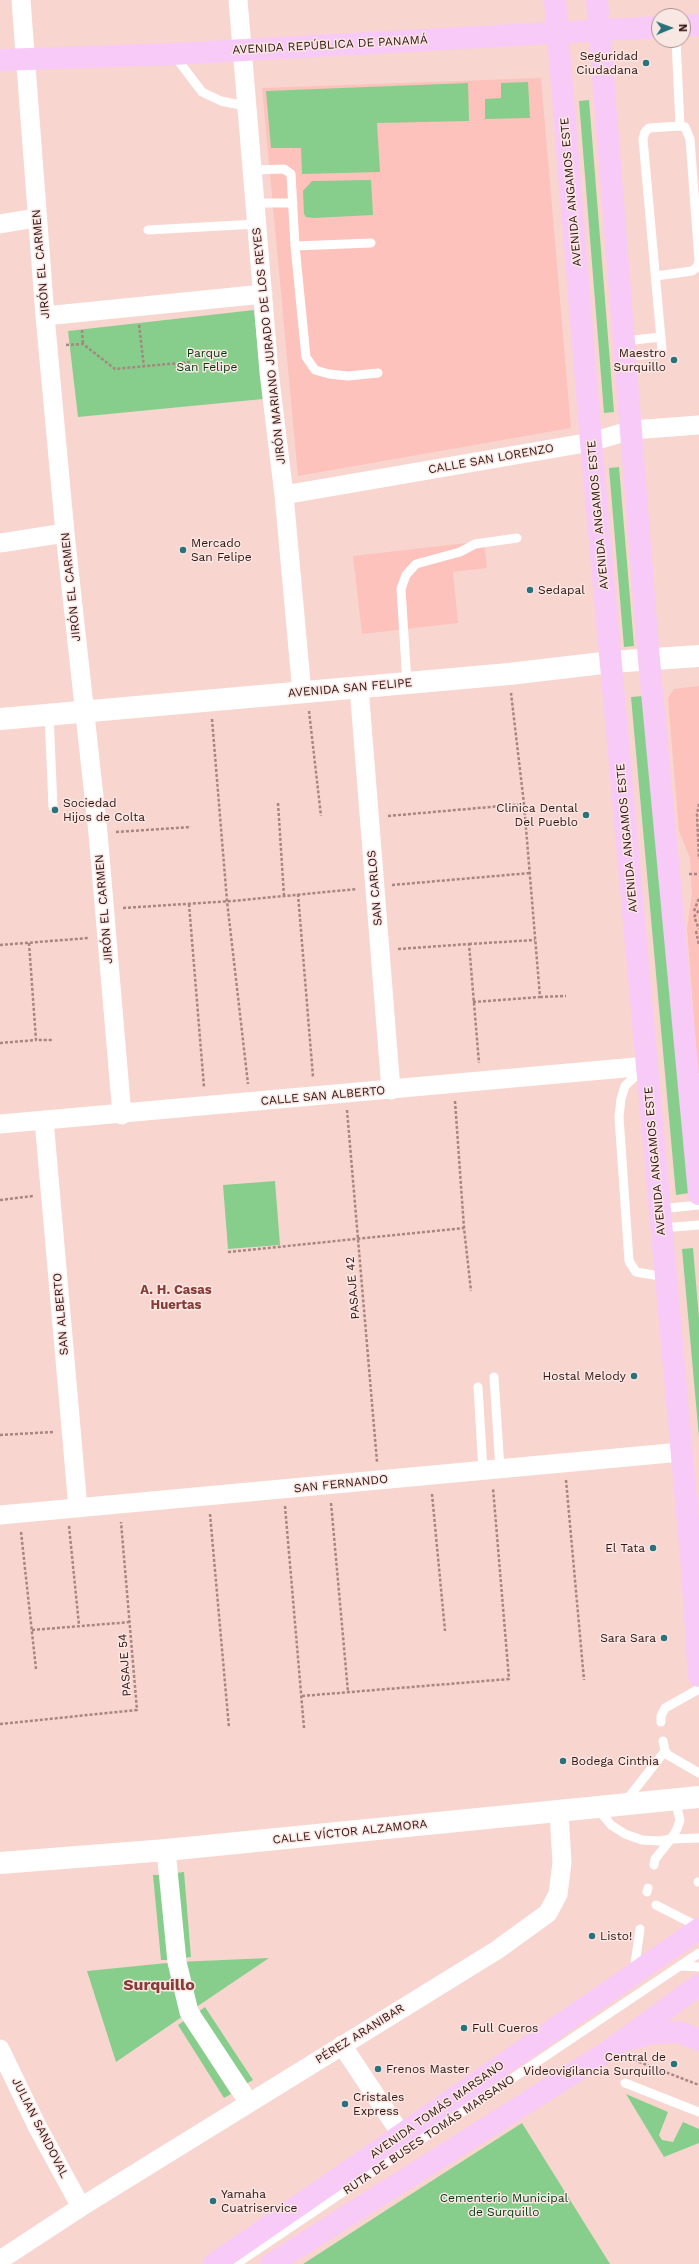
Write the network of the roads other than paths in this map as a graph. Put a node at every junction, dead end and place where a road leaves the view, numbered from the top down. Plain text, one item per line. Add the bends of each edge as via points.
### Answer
1 (21, 0) edge
2 (238, 0) edge
3 (555, 0) edge
4 (596, 0) edge
5 (651, 28) edge
6 (599, 31) junction
7 (558, 33) junction
8 (676, 48) edge
9 (242, 49) junction
10 (173, 54) junction
11 (8, 62) edge
12 (245, 106) junction
13 (680, 126) junction
14 (253, 170) junction
15 (255, 203) junction
16 (293, 203) junction
17 (36, 218) junction
18 (0, 224) edge
19 (257, 224) junction
20 (148, 230) dead end
21 (371, 243) dead end
22 (295, 246) junction
23 (656, 276) junction
24 (263, 294) junction
25 (45, 316) junction
26 (661, 337) junction
27 (625, 349) junction
28 (378, 373) dead end
29 (699, 425) edge
30 (632, 430) junction
31 (591, 442) junction
32 (284, 495) junction
33 (65, 533) junction
34 (517, 538) dead end
35 (0, 543) edge
36 (699, 656) edge
37 (649, 660) junction
38 (611, 662) junction
39 (407, 683) junction
40 (359, 687) junction
41 (305, 692) junction
42 (84, 711) junction
43 (49, 714) junction
44 (0, 719) edge
45 (53, 807) dead end
46 (647, 1066) junction
47 (391, 1090) junction
48 (122, 1115) junction
49 (44, 1120) junction
50 (0, 1124) edge
51 (699, 1194) edge
52 (699, 1206) edge
53 (661, 1219) junction
54 (699, 1225) edge
55 (666, 1276) junction
56 (494, 1377) dead end
57 (478, 1387) dead end
58 (681, 1452) junction
59 (491, 1470) junction
60 (73, 1509) junction
61 (0, 1515) edge
62 (695, 1561) edge
63 (699, 1676) edge
64 (699, 1689) edge
65 (661, 1722) dead end
66 (663, 1741) dead end
67 (665, 1751) junction
68 (699, 1773) edge
69 (699, 1797) edge
70 (675, 1800) junction
71 (622, 1805) junction
72 (598, 1808) junction
73 (559, 1812) junction
74 (699, 1838) edge
75 (671, 1839) junction
76 (166, 1850) junction
77 (656, 1862) dead end
78 (0, 1863) edge
79 (656, 1905) dead end
80 (699, 1928) edge
81 (640, 1929) dead end
82 (699, 1953) edge
83 (681, 1966) junction
84 (699, 1967) edge
85 (633, 1975) junction
86 (699, 1985) edge
87 (699, 2040) edge
88 (342, 2045) junction
89 (614, 2047) junction
90 (0, 2049) edge
91 (625, 2083) dead end
92 (249, 2103) junction
93 (699, 2112) edge
94 (401, 2134) junction
95 (81, 2207) junction
96 (0, 2260) edge
97 (214, 2264) edge
98 (236, 2264) edge
99 (271, 2264) edge

1 - 11 street, JIRÓN EL CARMEN
2 - 9 street, JIRÓN MARIANO JURADO DE LOS REYES
3 - 7 main road, AVENIDA ANGAMOS ESTE
4 - 6 main road
5 - 6 main road, AVENIDA REPÚBLICA DE PANAMÁ
6 - 7 main road, AVENIDA REPÚBLICA DE PANAMÁ
6 - 27 main road
7 - 9 main road, AVENIDA REPÚBLICA DE PANAMÁ
7 - 31 main road, AVENIDA ANGAMOS ESTE
8 - 13 lane
9 - 10 main road, AVENIDA REPÚBLICA DE PANAMÁ
9 - 12 street, JIRÓN MARIANO JURADO DE LOS REYES
10 - 11 main road, AVENIDA REPÚBLICA DE PANAMÁ
10 - 12 lane via 202,92 221,101
11 - 17 street, JIRÓN EL CARMEN
12 - 14 street, JIRÓN MARIANO JURADO DE LOS REYES
13 - 23 lane via 649,128 643,139
13 - 23 lane via 685,127 690,139 699,261 698,267 692,271
14 - 15 street, JIRÓN MARIANO JURADO DE LOS REYES
14 - 16 lane via 288,170 291,174
15 - 16 lane
15 - 19 street, JIRÓN MARIANO JURADO DE LOS REYES
16 - 22 lane
17 - 18 street
17 - 25 street, JIRÓN EL CARMEN
19 - 20 lane
19 - 24 street, JIRÓN MARIANO JURADO DE LOS REYES
21 - 22 lane
22 - 28 lane via 306,356 315,370 348,376
23 - 26 lane
24 - 25 street
24 - 32 street, JIRÓN MARIANO JURADO DE LOS REYES via 269,372
25 - 33 street, JIRÓN EL CARMEN
26 - 27 lane
26 - 27 lane via 661,353
27 - 30 main road
29 - 30 street, CALLE SAN LORENZO
30 - 31 street, CALLE SAN LORENZO
30 - 37 main road
31 - 32 street, CALLE SAN LORENZO
31 - 38 main road, AVENIDA ANGAMOS ESTE
32 - 41 street, JIRÓN MARIANO JURADO DE LOS REYES
33 - 35 street
33 - 42 street, JIRÓN EL CARMEN
34 - 39 lane via 475,544 460,552 416,564 406,575 401,589
36 - 37 street, AVENIDA SAN FELIPE
37 - 38 street, AVENIDA SAN FELIPE
37 - 51 main road
38 - 39 street, AVENIDA SAN FELIPE
38 - 46 main road, AVENIDA ANGAMOS ESTE
39 - 40 street, AVENIDA SAN FELIPE
40 - 41 street, AVENIDA SAN FELIPE
40 - 47 street, SAN CARLOS
41 - 42 street, AVENIDA SAN FELIPE
42 - 43 street, AVENIDA SAN FELIPE
42 - 48 street, JIRÓN EL CARMEN via 98,833
43 - 44 street, AVENIDA SAN FELIPE
43 - 45 lane
46 - 47 street, CALLE SAN ALBERTO
46 - 53 main road, AVENIDA ANGAMOS ESTE
46 - 55 lane via 625,1086 620,1111 629,1261 636,1272
47 - 48 street, CALLE SAN ALBERTO
48 - 49 street, CALLE SAN ALBERTO
49 - 50 street, CALLE SAN ALBERTO
49 - 60 street, SAN ALBERTO via 71,1431
52 - 53 lane
53 - 54 lane
53 - 55 main road, AVENIDA ANGAMOS ESTE
55 - 58 main road, AVENIDA ANGAMOS ESTE
56 - 59 lane
57 - 59 lane
58 - 59 street, SAN FERNANDO
58 - 62 main road, AVENIDA ANGAMOS ESTE
59 - 60 street, SAN FERNANDO
60 - 61 street, SAN FERNANDO
62 - 63 main road, AVENIDA ANGAMOS ESTE
64 - 65 lane via 665,1708 660,1716
66 - 67 lane
67 - 68 lane
67 - 71 lane
69 - 70 street, CALLE VÍCTOR ALZAMORA
70 - 71 street, CALLE VÍCTOR ALZAMORA
70 - 75 lane via 680,1820
71 - 72 street, CALLE VÍCTOR ALZAMORA
72 - 73 street, CALLE VÍCTOR ALZAMORA
72 - 75 lane via 611,1825 625,1834 642,1840
73 - 76 street, CALLE VÍCTOR ALZAMORA
73 - 88 street, PÉREZ ARANIBAR via 562,1863 558,1894 548,1913 497,1950
74 - 75 lane
75 - 77 lane
76 - 78 street, CALLE VÍCTOR ALZAMORA
76 - 92 street via 177,1962 189,2012
79 - 80 lane
80 - 85 main road, AVENIDA TOMÁS MARSANO
81 - 85 lane
82 - 83 lane, RUTA DE BUSES TOMÁS MARSANO
83 - 84 lane
83 - 98 lane, RUTA DE BUSES TOMÁS MARSANO
85 - 94 main road, AVENIDA TOMÁS MARSANO
86 - 89 main road
87 - 89 main road via 680,2032 654,2033
88 - 92 street, PÉREZ ARANIBAR
88 - 94 street
89 - 99 main road
90 - 95 street, JULIAN SANDOVAL via 37,2126
91 - 93 lane
92 - 95 street, PÉREZ ARANIBAR
94 - 97 main road, AVENIDA TOMÁS MARSANO
95 - 96 street, PÉREZ ARANIBAR

